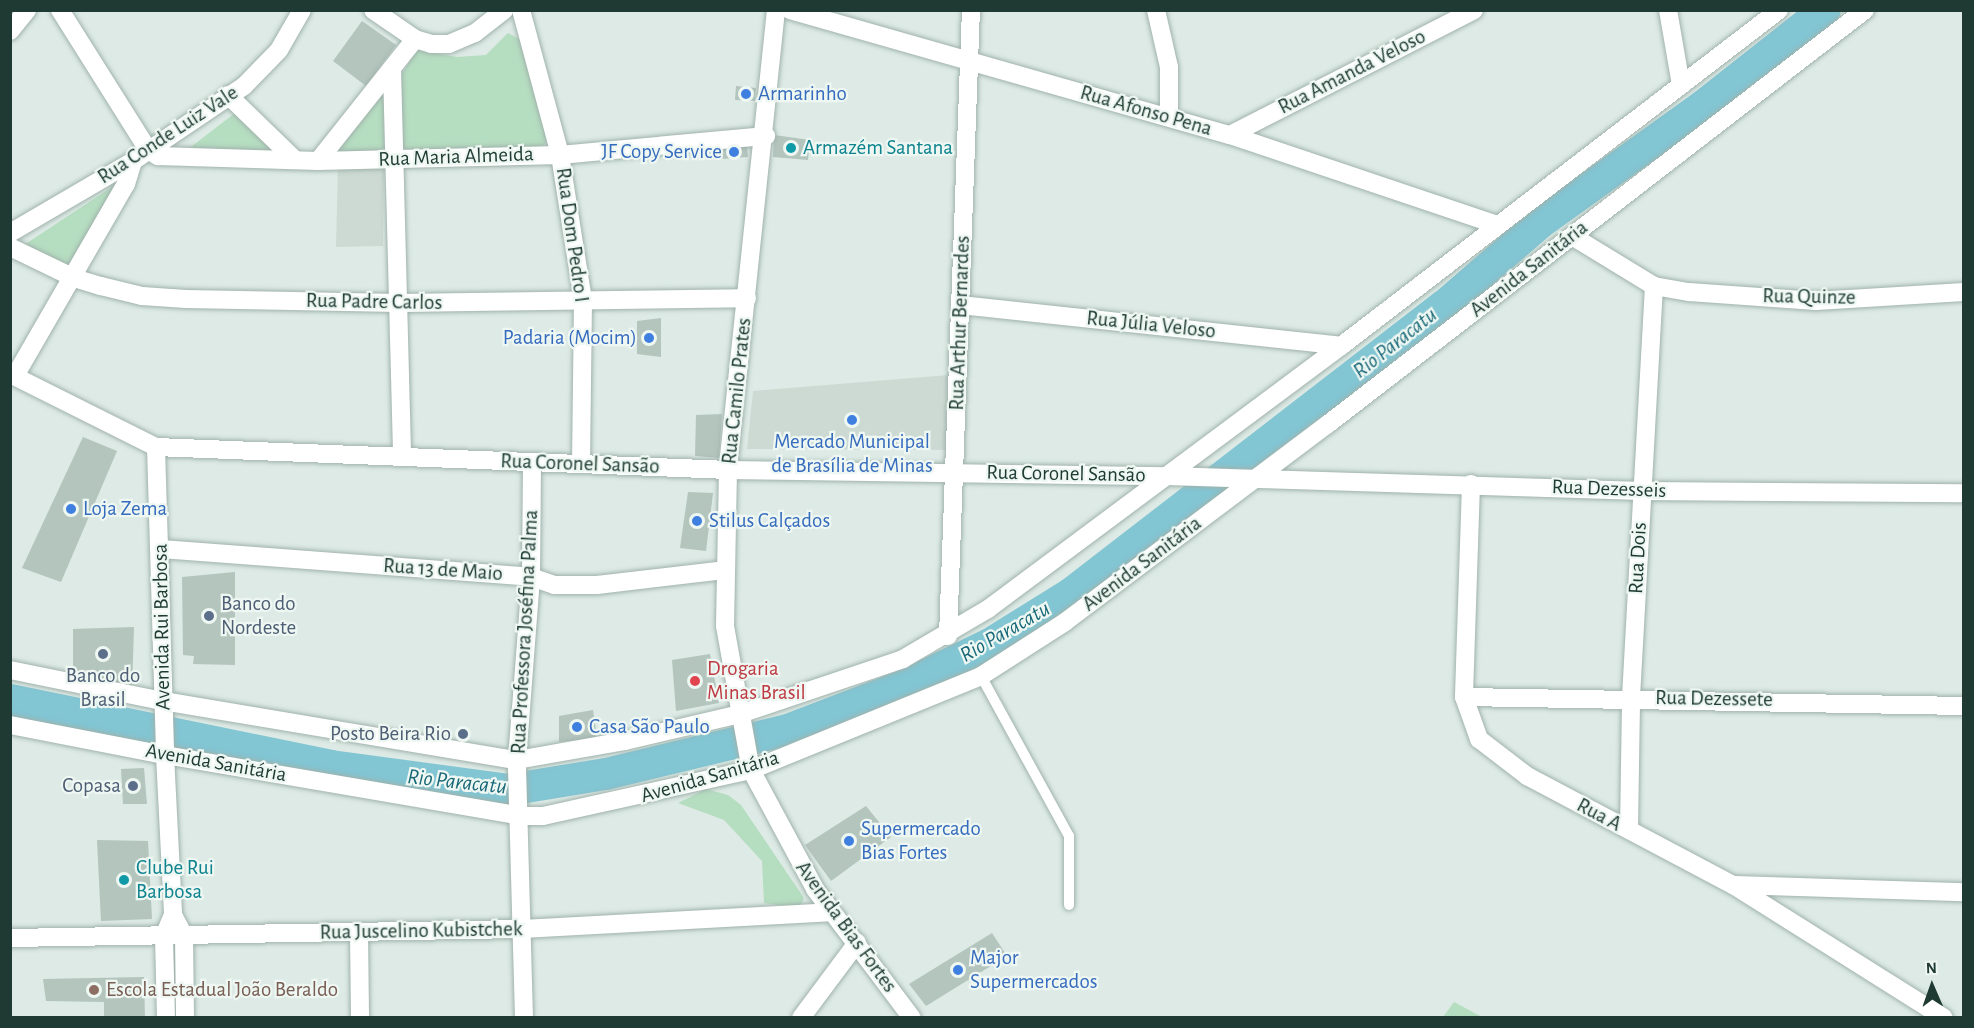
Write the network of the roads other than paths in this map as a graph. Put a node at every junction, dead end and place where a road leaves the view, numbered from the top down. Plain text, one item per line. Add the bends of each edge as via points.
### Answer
1 (27, 10) edge
2 (60, 10) edge
3 (302, 10) edge
4 (373, 10) edge
5 (504, 10) edge
6 (521, 10) edge
7 (776, 10) edge
8 (790, 10) edge
9 (971, 10) edge
10 (1156, 10) edge
11 (1474, 10) edge
12 (1668, 10) edge
13 (1779, 10) edge
14 (1865, 10) edge
15 (10, 31) edge
16 (415, 39) junction
17 (969, 60) junction
18 (392, 70) junction
19 (1681, 85) junction
20 (228, 95) junction
21 (1169, 117) junction
22 (1230, 135) junction
23 (766, 136) junction
24 (140, 155) junction
25 (560, 155) junction
26 (397, 159) junction
27 (295, 160) junction
28 (318, 161) junction
29 (1498, 225) junction
30 (10, 233) edge
31 (1572, 236) junction
32 (10, 247) edge
33 (74, 278) junction
34 (1654, 286) junction
35 (1964, 292) edge
36 (747, 298) junction
37 (583, 302) junction
38 (399, 303) junction
39 (960, 305) junction
40 (1341, 346) junction
41 (13, 375) edge
42 (156, 447) junction
43 (402, 457) junction
44 (532, 462) junction
45 (581, 464) junction
46 (728, 470) junction
47 (956, 471) junction
48 (1167, 476) junction
49 (1254, 479) junction
50 (1470, 484) junction
51 (1642, 490) junction
52 (1964, 493) edge
53 (161, 549) junction
54 (724, 570) junction
55 (531, 577) junction
56 (948, 636) junction
57 (10, 670) edge
58 (981, 676) junction
59 (1464, 697) junction
60 (1631, 697) junction
61 (163, 701) junction
62 (1964, 706) edge
63 (741, 719) junction
64 (10, 725) edge
65 (165, 749) junction
66 (517, 766) junction
67 (750, 768) junction
68 (520, 812) junction
69 (1629, 830) junction
70 (1733, 885) junction
71 (1964, 892) edge
72 (1070, 904) dead end
73 (831, 912) junction
74 (173, 915) junction
75 (522, 929) junction
76 (359, 933) junction
77 (164, 936) junction
78 (184, 936) junction
79 (10, 938) edge
80 (857, 943) junction
81 (166, 1017) edge
82 (185, 1017) edge
83 (360, 1017) edge
84 (524, 1017) edge
85 (801, 1017) edge
86 (912, 1017) edge
87 (1944, 1017) edge

1 - 15 street
2 - 24 street
3 - 20 street, Rua Conde Luiz Vale via 261,72
4 - 16 street
5 - 16 street via 487,27 450,44
6 - 25 street, Rua Dom Pedro I
7 - 23 street, Rua Camilo Prates
8 - 17 street, Rua Afonso Pena
9 - 17 street, Rua Arthur Bernardes
10 - 21 street via 1169,67
11 - 22 street, Rua Amanda Veloso
12 - 19 street
13 - 19 street
14 - 31 street, Avenida Sanitária
16 - 18 street
17 - 21 street, Rua Afonso Pena
17 - 39 street, Rua Arthur Bernardes
18 - 26 street
18 - 28 street
19 - 29 street
20 - 24 street, Rua Conde Luiz Vale
20 - 27 street
21 - 22 street, Rua Afonso Pena
22 - 29 street, Rua Afonso Pena
23 - 25 street, Rua Maria Almeida
23 - 36 street, Rua Camilo Prates
24 - 27 street, Rua Maria Almeida
24 - 30 street, Rua Conde Luiz Vale
24 - 33 street
25 - 26 street, Rua Maria Almeida
25 - 37 street, Rua Dom Pedro I
26 - 28 street, Rua Maria Almeida
26 - 38 street
27 - 28 street, Rua Maria Almeida
29 - 40 street
31 - 34 street
31 - 49 street, Avenida Sanitária
32 - 33 street, Rua Padre Carlos
33 - 38 street, Rua Padre Carlos via 124,293 164,298
33 - 41 street
34 - 35 street, Rua Quinze via 1816,301
34 - 51 street, Rua Dois
36 - 37 street, Rua Padre Carlos
36 - 46 street, Rua Camilo Prates
37 - 38 street, Rua Padre Carlos
37 - 45 street, Rua Dom Pedro I
38 - 43 street
39 - 40 street, Rua Júlia Veloso
39 - 47 street, Rua Arthur Bernardes
40 - 48 street
41 - 42 street, Rua Coronel Sansão
42 - 43 street, Rua Coronel Sansão
42 - 53 street, Avenida Rui Barbosa
43 - 44 street, Rua Coronel Sansão
44 - 45 street, Rua Coronel Sansão
44 - 55 street, Rua Professora Joséfina Palma
45 - 46 street, Rua Coronel Sansão
46 - 47 street, Rua Coronel Sansão
46 - 54 street, Rua Camilo Prates
47 - 48 street, Rua Coronel Sansão
47 - 56 street, Rua Arthur Bernardes
48 - 49 street, Rua Coronel Sansão
48 - 56 street
49 - 50 street, Rua Dezesseis
49 - 58 street, Avenida Sanitária via 1065,622
50 - 51 street, Rua Dezesseis
50 - 59 street, Rua A
51 - 52 street, Rua Dezesseis
51 - 60 street, Rua Dois
53 - 55 street, Rua 13 de Maio
53 - 61 street, Avenida Rui Barbosa
54 - 55 street, Rua 13 de Maio via 597,585 554,585
54 - 63 street, Rua Camilo Prates via 725,626
55 - 66 street, Rua Professora Joséfina Palma
56 - 63 street via 862,675
57 - 61 street
58 - 67 street, Avenida Sanitária
58 - 72 lane via 1069,836
59 - 60 street, Rua Dezessete
59 - 69 street, Rua A via 1479,739 1494,753 1527,776
60 - 62 street, Rua Dezessete
60 - 69 street, Rua Dois
61 - 65 street, Avenida Rui Barbosa
61 - 66 street
63 - 66 street
63 - 67 street, Rua Camilo Prates
64 - 65 street, Avenida Sanitária
65 - 68 street, Avenida Sanitária
65 - 74 street, Avenida Rui Barbosa
66 - 68 street, Rua Professora Joséfina Palma
67 - 68 street, Avenida Sanitária via 576,811
67 - 73 street, Avenida Bias Fortes via 794,855
68 - 75 street, Rua Professora Joséfina Palma
69 - 70 street, Rua A
70 - 71 street
70 - 87 street, Rua A
73 - 75 street, Rua Juscelino Kubistchek
73 - 80 street, Avenida Bias Fortes
74 - 77 street, Avenida Rui Barbosa
74 - 78 street, Avenida Rui Barbosa
75 - 76 street, Rua Juscelino Kubistchek
75 - 84 street, Rua Professora Joséfina Palma
76 - 78 street, Rua Juscelino Kubistchek
76 - 83 street
77 - 78 street, Rua Juscelino Kubistchek
77 - 79 street, Rua Juscelino Kubistchek
77 - 81 street, Avenida Rui Barbosa
78 - 82 street, Avenida Rui Barbosa
80 - 85 street
80 - 86 street, Avenida Bias Fortes

